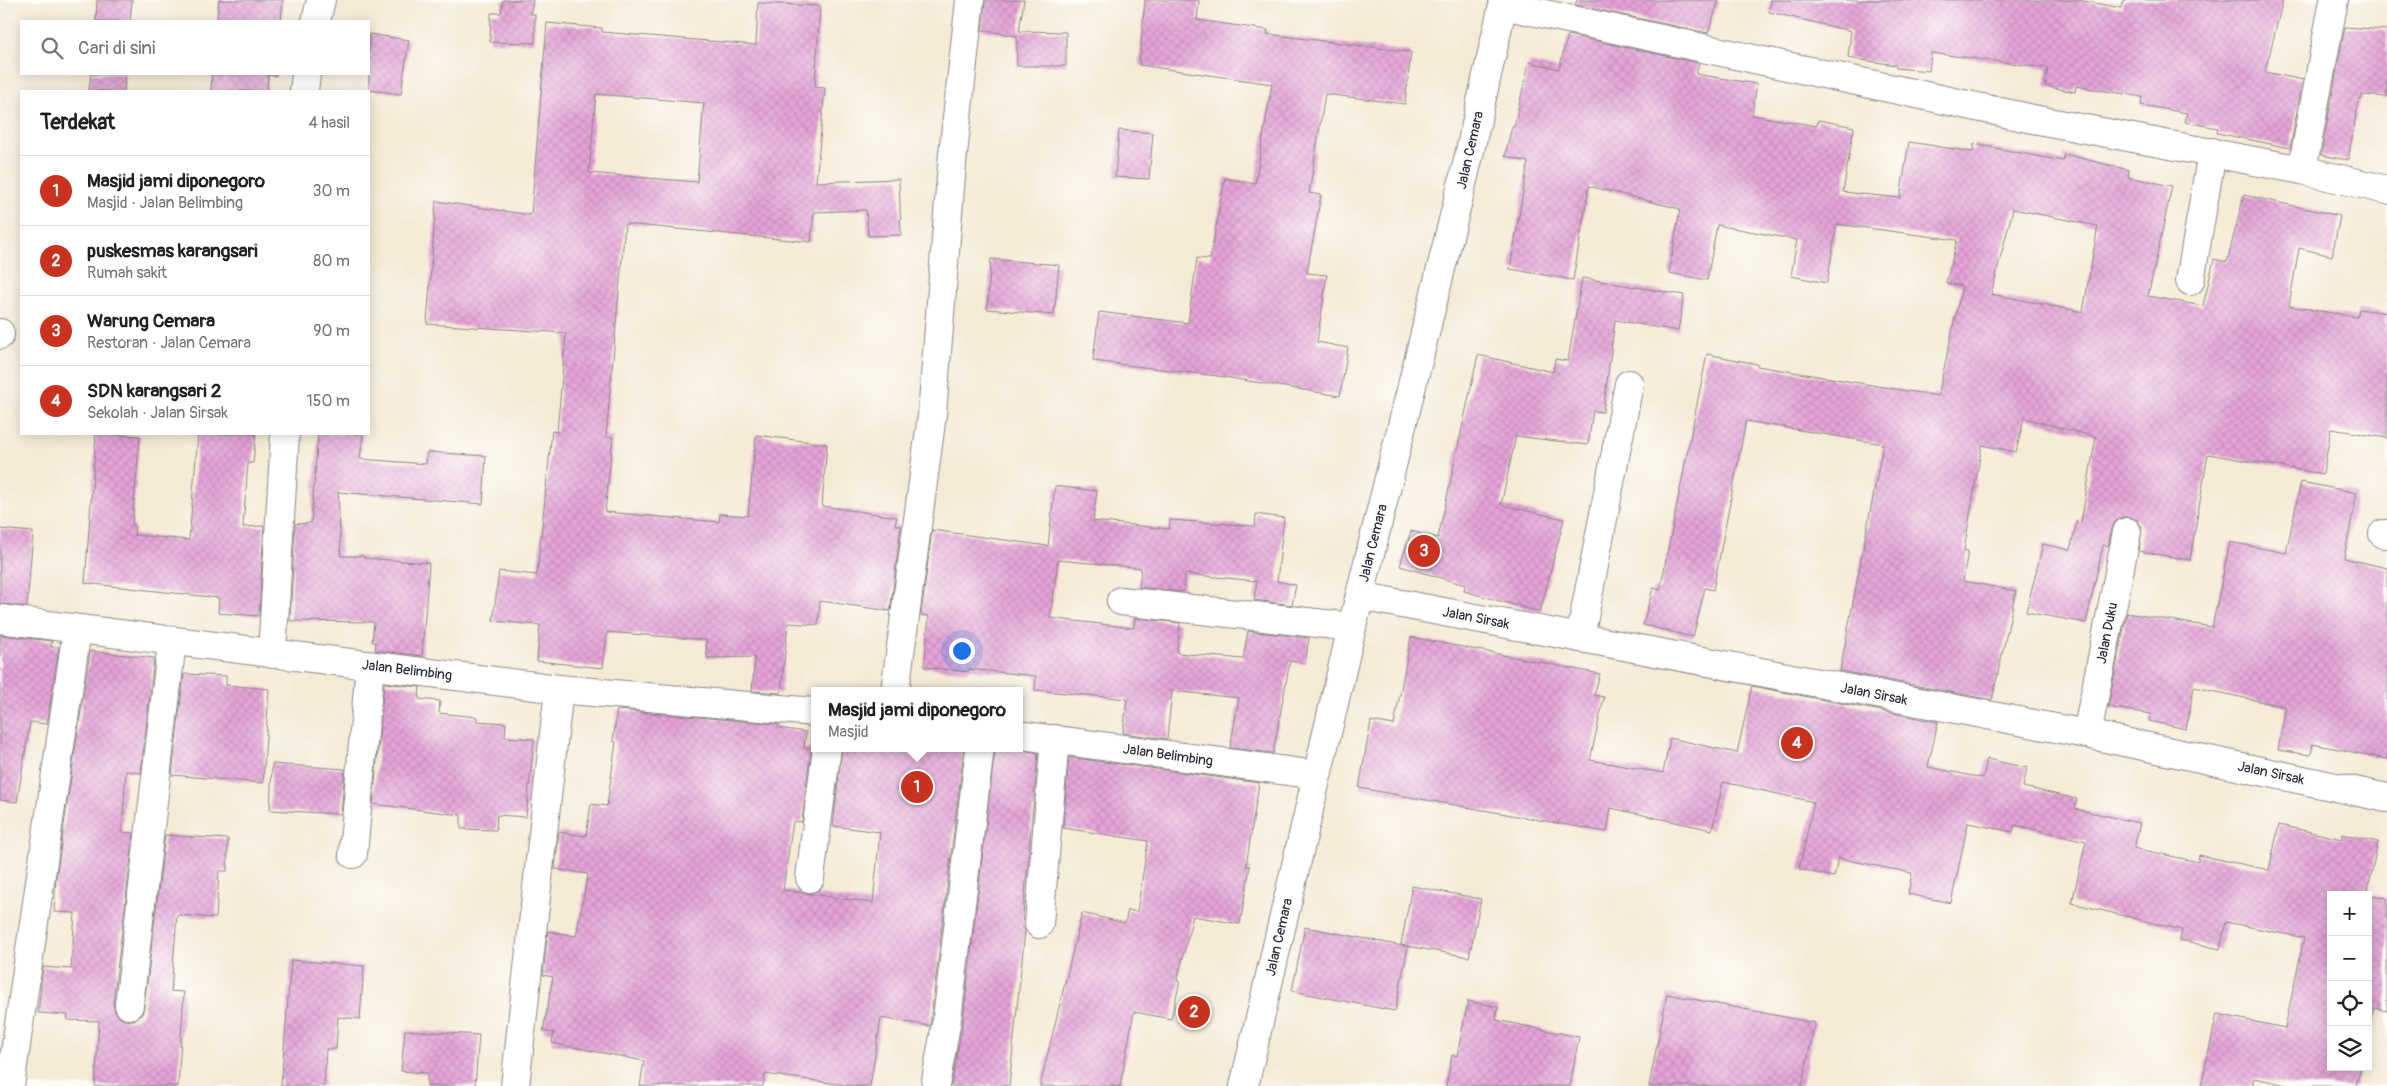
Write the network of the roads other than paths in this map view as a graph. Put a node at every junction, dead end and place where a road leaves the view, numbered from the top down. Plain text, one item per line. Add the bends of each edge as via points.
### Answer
1 (320, 0) edge
2 (970, 0) edge
3 (2334, 0) edge
4 (1503, 3) edge
5 (316, 20) edge
6 (306, 75) edge
7 (304, 90) edge
8 (2212, 152) junction
9 (2302, 170) junction
10 (2387, 190) edge
11 (2190, 280) dead end
12 (1629, 384) dead end
13 (285, 435) edge
14 (2127, 532) dead end
15 (1360, 596) junction
16 (1121, 600) dead end
17 (0, 619) edge
18 (1352, 627) junction
19 (77, 630) junction
20 (1580, 638) junction
21 (172, 642) junction
22 (272, 654) junction
23 (370, 666) junction
24 (896, 687) edge
25 (559, 689) junction
26 (811, 712) edge
27 (2087, 734) junction
28 (1023, 735) edge
29 (1055, 739) junction
30 (826, 752) edge
31 (980, 752) edge
32 (1317, 775) junction
33 (2387, 798) edge
34 (353, 854) dead end
35 (810, 878) dead end
36 (1039, 924) dead end
37 (129, 1005) dead end
38 (10, 1086) edge
39 (516, 1086) edge
40 (935, 1086) edge
41 (1244, 1086) edge

1 - 5 street
2 - 24 street via 963,42 932,415
3 - 9 street
4 - 8 street via 2033,119
4 - 15 street, Jalan Cemara via 1467,164
6 - 7 street
8 - 9 street
8 - 11 street
9 - 10 street
12 - 20 street
13 - 22 street
14 - 27 street, Jalan Duku
15 - 18 street, Jalan Cemara
15 - 20 street, Jalan Sirsak
16 - 18 street
17 - 19 street, Jalan Belimbing
18 - 32 street, Jalan Cemara
19 - 21 street, Jalan Belimbing
19 - 38 street
20 - 27 street, Jalan Sirsak
21 - 22 street, Jalan Belimbing
21 - 37 street
22 - 23 street, Jalan Belimbing
23 - 25 street, Jalan Belimbing
23 - 34 street
25 - 26 street, Jalan Belimbing
25 - 39 street
27 - 33 street, Jalan Sirsak
28 - 29 street, Jalan Belimbing
29 - 32 street, Jalan Belimbing
29 - 36 street
30 - 35 street
31 - 40 street via 948,1019
32 - 41 street, Jalan Cemara

